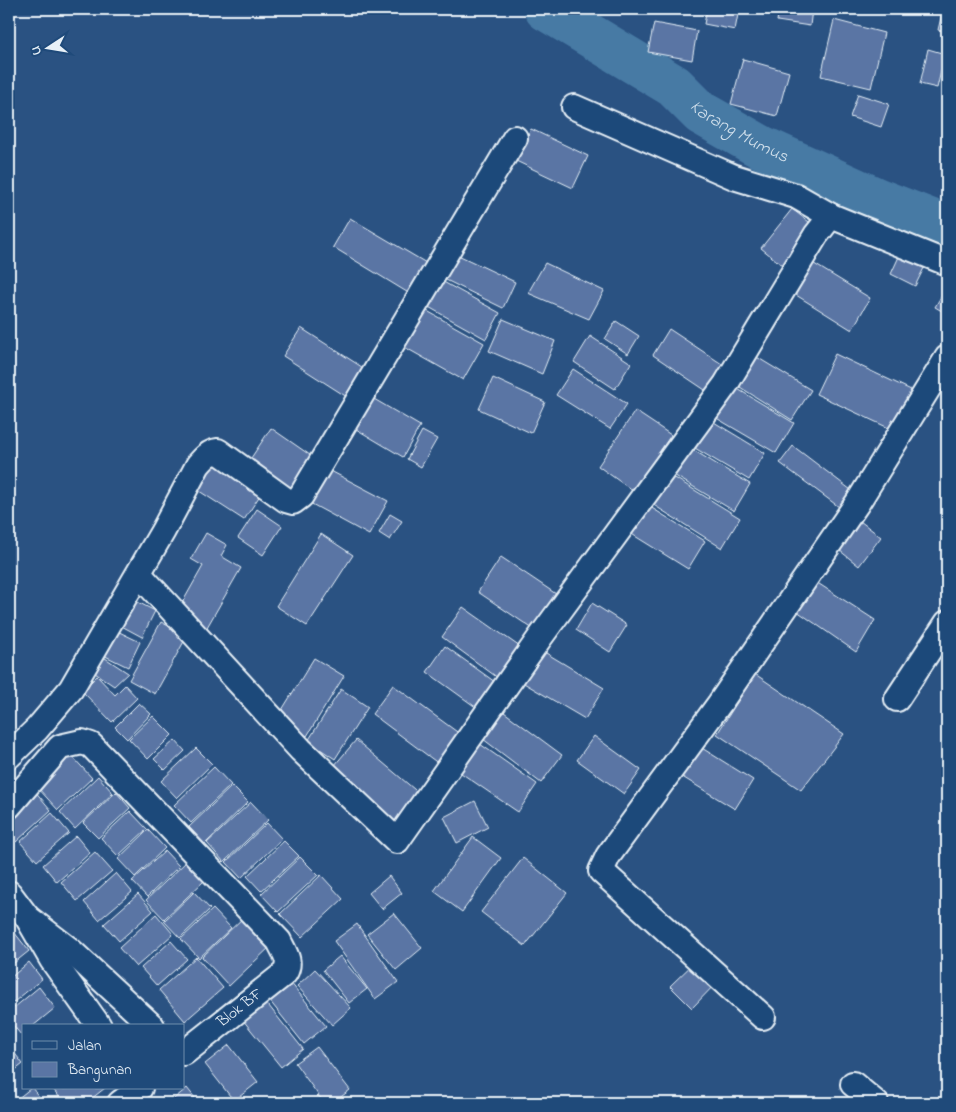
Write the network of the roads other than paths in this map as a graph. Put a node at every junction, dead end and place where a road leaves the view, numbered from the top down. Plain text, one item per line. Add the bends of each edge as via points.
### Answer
1 (574, 107) dead end
2 (515, 138) dead end
3 (831, 216) junction
4 (947, 263) edge
5 (947, 358) edge
6 (139, 574) junction
7 (947, 623) edge
8 (897, 699) dead end
9 (9, 756) edge
10 (9, 806) edge
11 (9, 893) edge
12 (27, 917) junction
13 (762, 1017) dead end
14 (99, 1024) edge
15 (150, 1024) edge
16 (185, 1052) edge
17 (853, 1084) dead end
18 (137, 1090) edge
19 (120, 1103) edge
20 (876, 1103) edge

1 - 3 street via 734,177 796,196
2 - 6 street via 301,496 293,502 286,500 218,451 212,452 198,465
3 - 4 street
3 - 6 street via 816,235 726,384 544,632 396,842 301,750
5 - 13 street via 858,502 720,703 608,856 601,871
6 - 9 street via 72,689 38,730
7 - 8 street
10 - 16 street, Blok BF via 60,747 82,742 91,745 278,941 288,959 285,973
11 - 12 street
12 - 14 street via 52,960
12 - 15 street via 70,950
17 - 20 street
18 - 19 street

